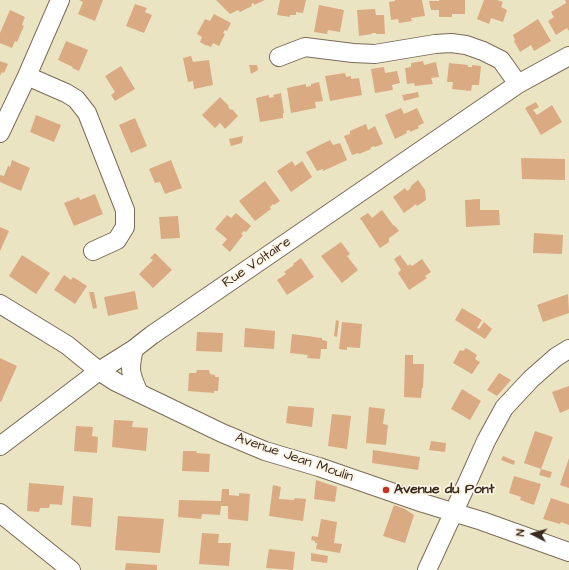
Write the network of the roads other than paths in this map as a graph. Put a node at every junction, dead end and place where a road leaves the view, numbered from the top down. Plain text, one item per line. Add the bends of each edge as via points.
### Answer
1 (60, 0) edge
2 (569, 56) edge
3 (279, 57) dead end
4 (27, 76) junction
5 (518, 84) junction
6 (0, 133) edge
7 (93, 251) dead end
8 (0, 304) edge
9 (134, 349) junction
10 (569, 349) edge
11 (99, 371) junction
12 (139, 393) junction
13 (0, 446) edge
14 (0, 513) edge
15 (453, 513) junction
16 (569, 552) edge
17 (70, 570) edge
18 (427, 570) edge

1 - 4 street
2 - 5 street, Rue Voltaire
3 - 5 street via 305,47 353,54 375,54 451,43 484,51 501,60
4 - 6 street
4 - 7 street via 76,99 87,113 125,210 126,227 117,240
5 - 9 street, Rue Voltaire
8 - 11 street, Avenue Jean Moulin via 67,345
9 - 11 street, Rue Voltaire
9 - 12 street via 131,378
10 - 15 street via 531,379 504,408
11 - 12 street, Avenue Jean Moulin
11 - 13 street, Rue Voltaire
12 - 15 street, Avenue Jean Moulin via 265,451
14 - 17 street
15 - 16 street, Avenue Jean Moulin
15 - 18 street

